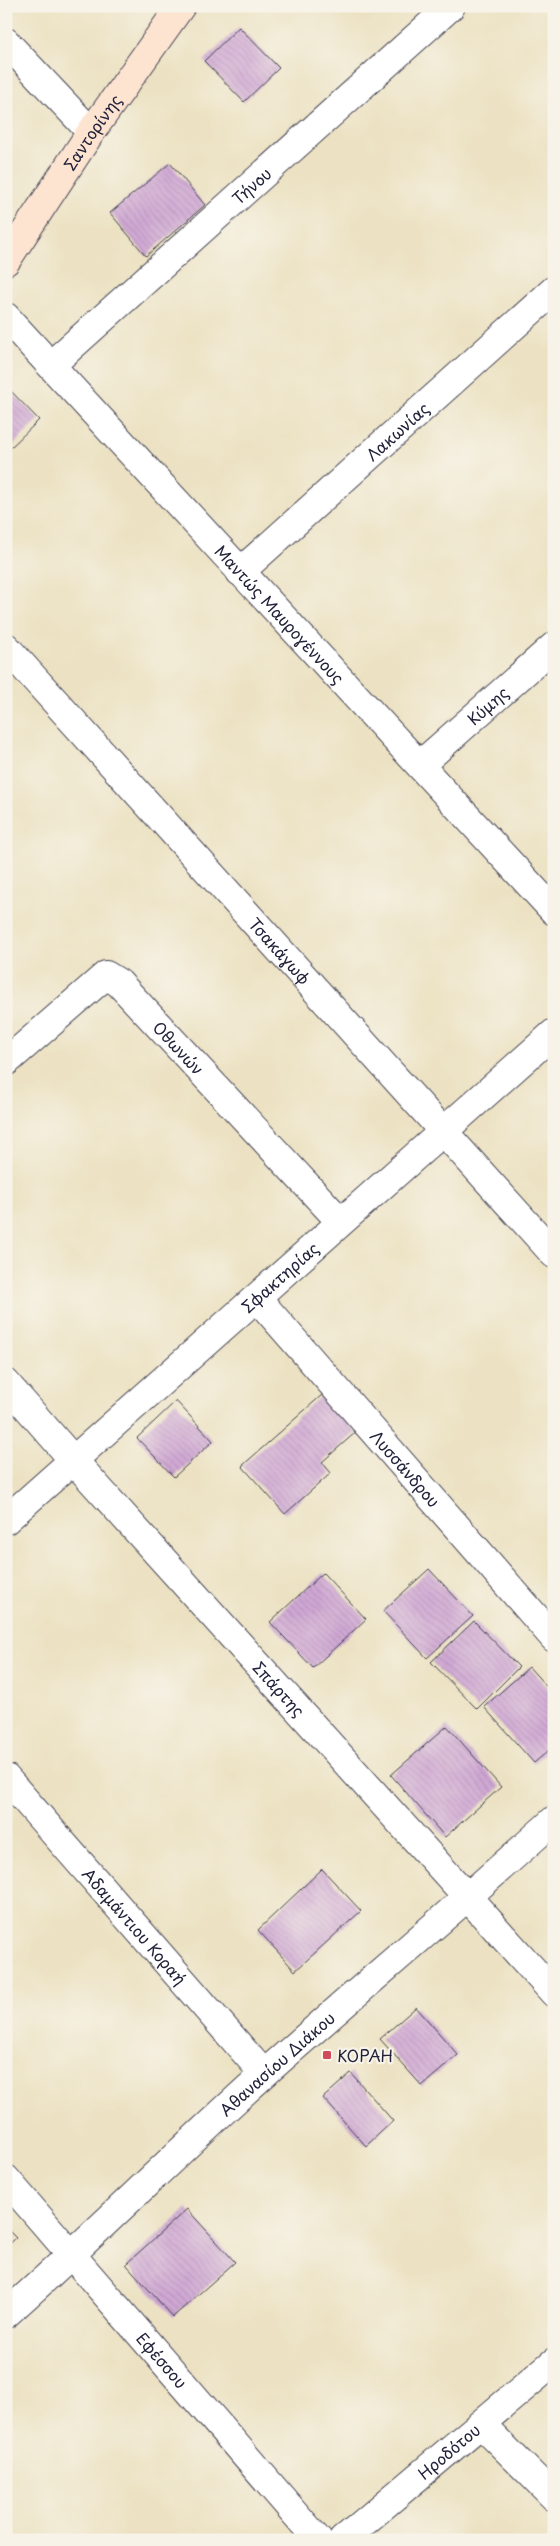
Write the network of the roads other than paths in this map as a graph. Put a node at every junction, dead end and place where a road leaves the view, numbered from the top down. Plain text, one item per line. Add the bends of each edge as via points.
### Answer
1 (181, 6) edge
2 (451, 6) edge
3 (6, 42) edge
4 (91, 132) junction
5 (6, 260) edge
6 (554, 290) edge
7 (6, 317) edge
8 (51, 365) junction
9 (240, 572) junction
10 (554, 646) edge
11 (6, 647) edge
12 (420, 765) junction
13 (554, 911) edge
14 (554, 1033) edge
15 (6, 1062) edge
16 (442, 1132) junction
17 (340, 1221) junction
18 (554, 1254) edge
19 (257, 1298) junction
20 (6, 1383) edge
21 (74, 1461) junction
22 (6, 1520) edge
23 (554, 1638) edge
24 (6, 1778) edge
25 (554, 1820) edge
26 (468, 1898) junction
27 (554, 1993) edge
28 (264, 2074) junction
29 (6, 2179) edge
30 (72, 2255) junction
31 (6, 2314) edge
32 (554, 2362) edge
33 (482, 2425) junction
34 (554, 2497) edge
35 (318, 2540) edge
36 (343, 2540) edge

1 - 4 street, Σαντορίνης
2 - 8 street, Τήνου
3 - 4 street
4 - 5 street, Σαντορίνης
6 - 9 street, Λακωνίας
7 - 8 street, Μαντώς Μαυρογέννους
8 - 9 street, Μαντώς Μαυρογέννους
9 - 12 street, Μαντώς Μαυρογέννους
10 - 12 street, Κύμης
11 - 16 street, Τσακάγωφ
12 - 13 street, Μαντώς Μαυρογέννους
14 - 16 street, Σφακτηρίας
15 - 17 street, Οθωνών via 106,975 119,983
16 - 17 street, Σφακτηρίας
16 - 18 street, Τσακάγωφ
17 - 19 street, Σφακτηρίας
19 - 21 street, Σφακτηρίας
19 - 23 street, Λυσσάνδρου
20 - 21 street, Σπάρτης
21 - 22 street, Σφακτηρίας
21 - 26 street, Σπάρτης
24 - 28 street, Αδαμάντιου Κοραή
25 - 26 street, Αθανασίου Διάκου
26 - 27 street, Σπάρτης
26 - 28 street, Αθανασίου Διάκου
28 - 30 street, Αθανασίου Διάκου
29 - 30 street, Εφέσσου
30 - 31 street, Αθανασίου Διάκου
30 - 35 street, Εφέσσου
32 - 33 street, Ηροδότου
33 - 34 street
33 - 36 street, Ηροδότου

